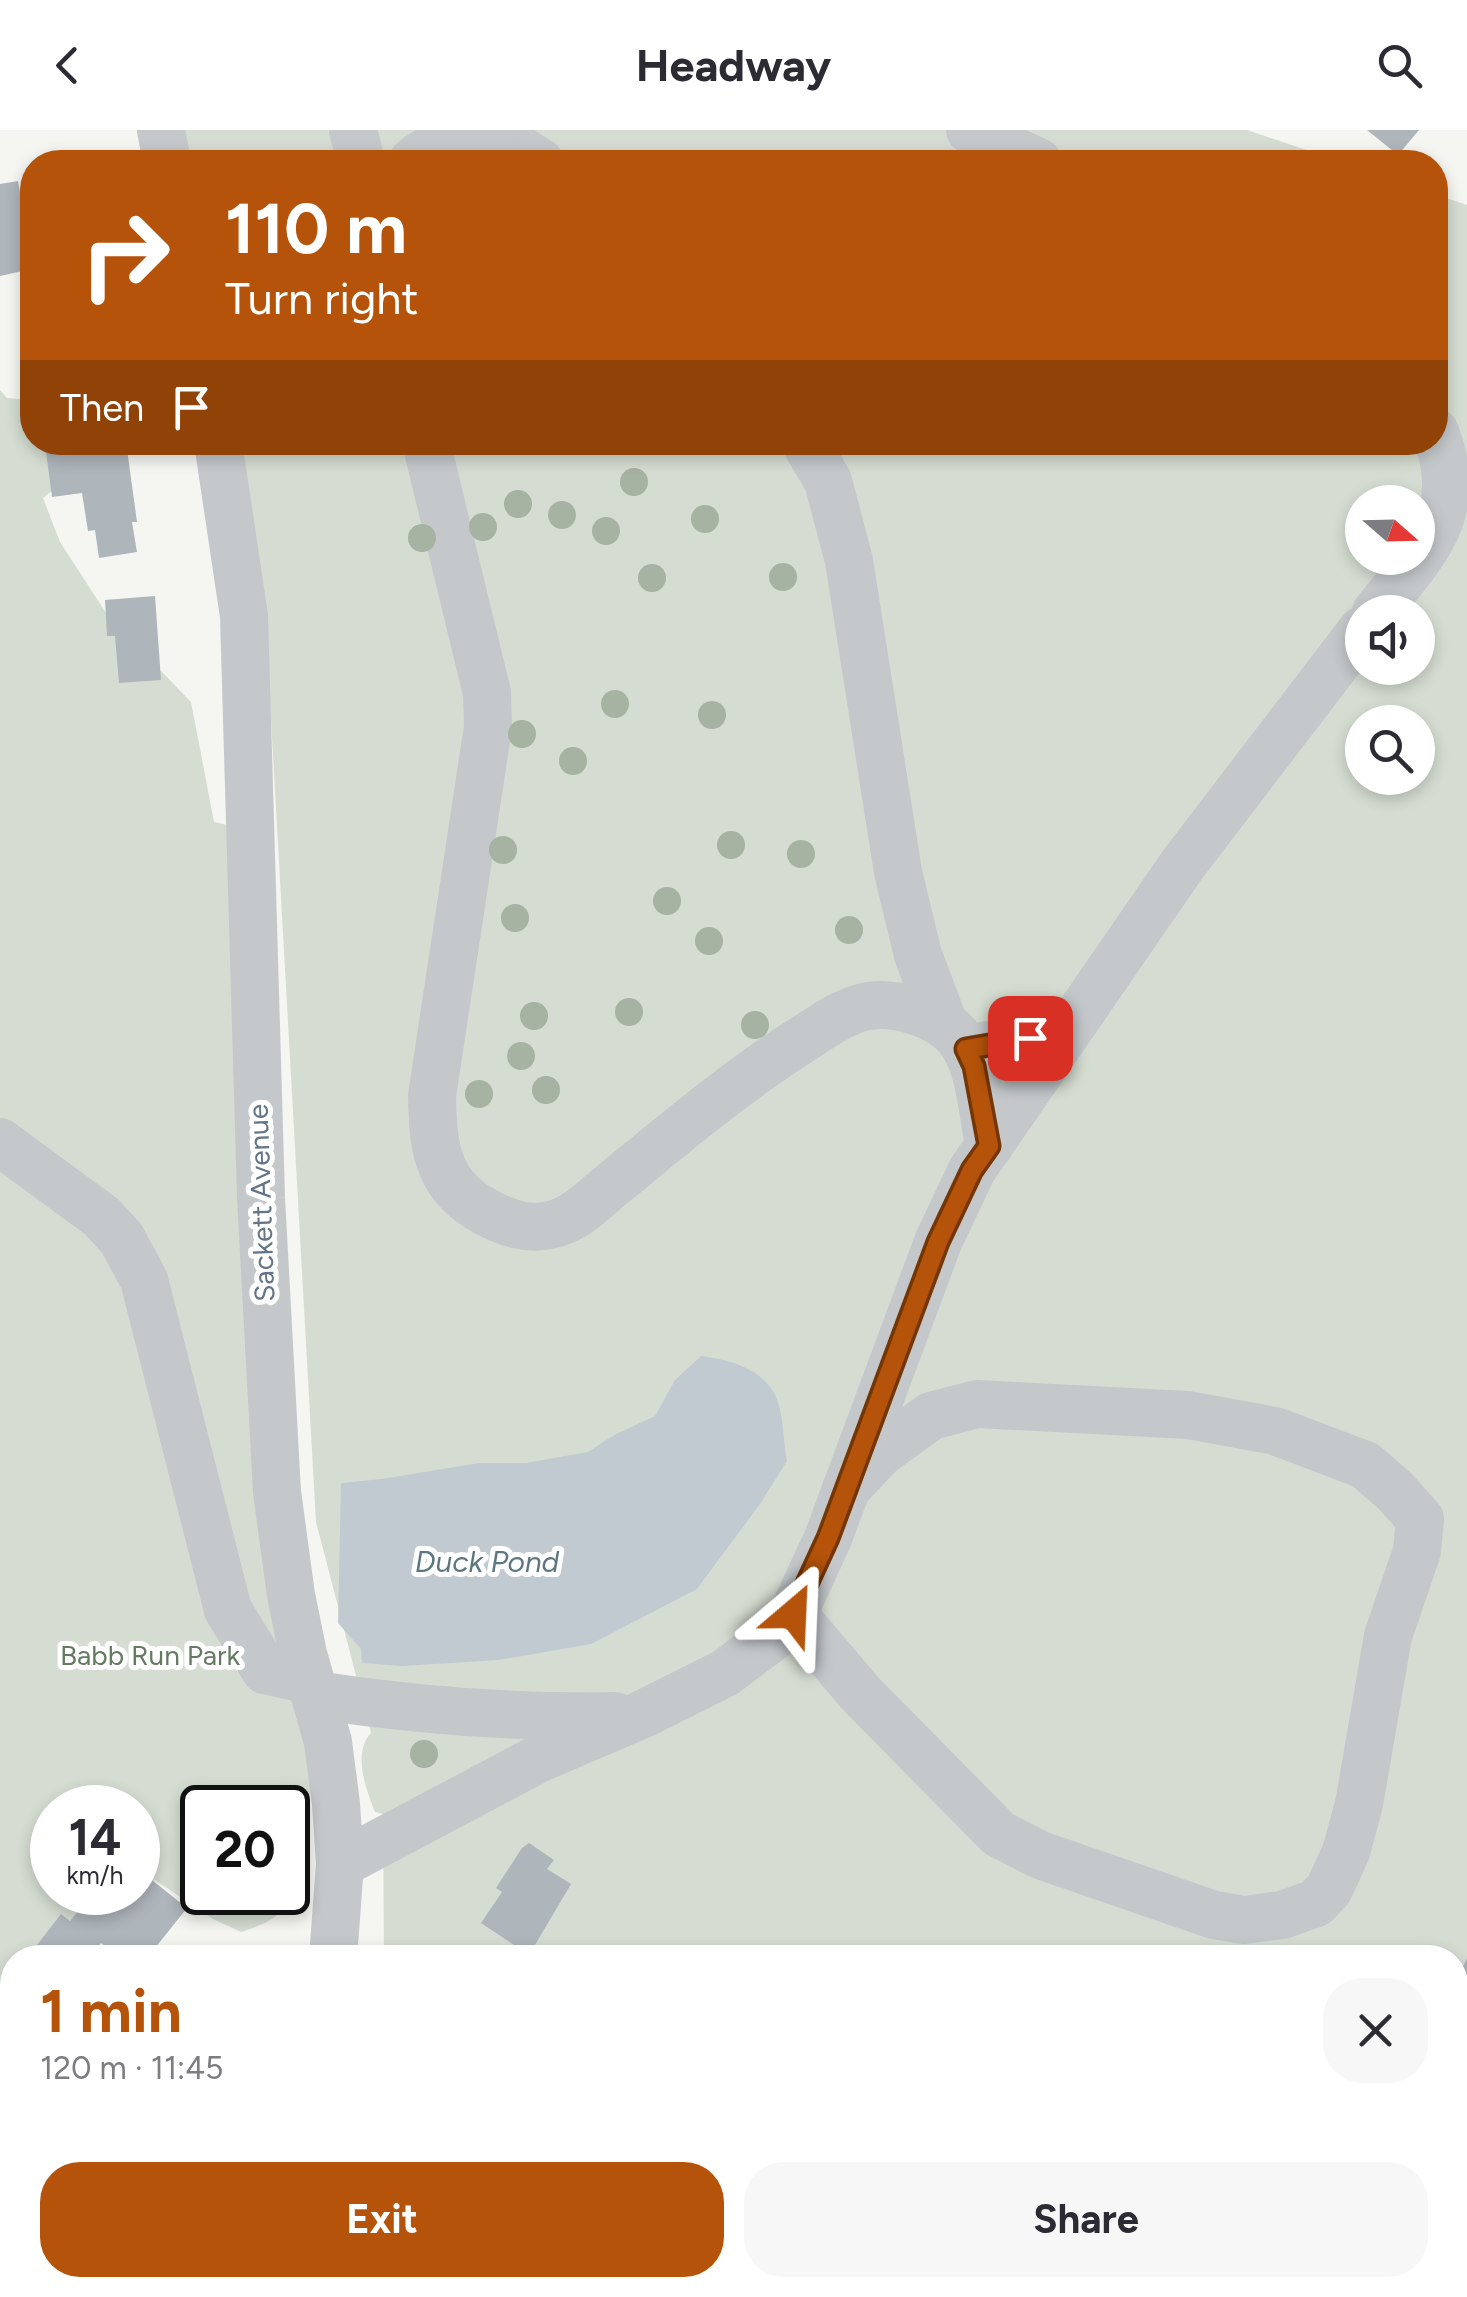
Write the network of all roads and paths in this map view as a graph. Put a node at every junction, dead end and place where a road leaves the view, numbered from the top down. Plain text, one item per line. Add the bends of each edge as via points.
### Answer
1 (970, 130) edge
2 (491, 132) edge
3 (426, 150) edge
4 (520, 150) edge
5 (1012, 150) edge
6 (220, 455) edge
7 (429, 455) edge
8 (813, 455) edge
9 (1443, 455) edge
10 (1390, 595) edge
11 (1345, 652) edge
12 (1071, 1022) junction
13 (955, 1037) junction
14 (0, 1142) edge
15 (989, 1146) junction
16 (846, 1489) junction
17 (793, 1614) junction
18 (312, 1687) junction
19 (640, 1715) junction
20 (340, 1864) junction
21 (335, 1945) edge

1 - 5 street
2 - 3 street
2 - 4 street
6 - 18 street, Sackett Avenue via 244,616 277,1492
7 - 13 street via 487,693 488,726 432,1096 432,1142 450,1184 472,1204 520,1228 565,1220 724,1094 862,1007 924,1014
8 - 13 street via 828,481 845,547 898,872 918,955
9 - 10 street via 1449,493 1443,519 1434,541
11 - 12 street
12 - 13 street via 1030,1038
12 - 15 street
13 - 15 street via 974,1066
14 - 18 street via 85,1203 122,1239 144,1280 228,1610 265,1670
15 - 16 street via 938,1242
16 - 17 street
16 - 17 street via 881,1452 931,1416 977,1404 1216,1419 1275,1431 1365,1465 1420,1519 1417,1551 1388,1636 1359,1804 1329,1889 1316,1904 1244,1920 1040,1855 998,1834
17 - 19 street via 725,1673
18 - 19 street via 376,1704 545,1717
18 - 20 street, Sackett Avenue via 328,1742
19 - 20 street via 524,1766
20 - 21 street, Sackett Avenue

